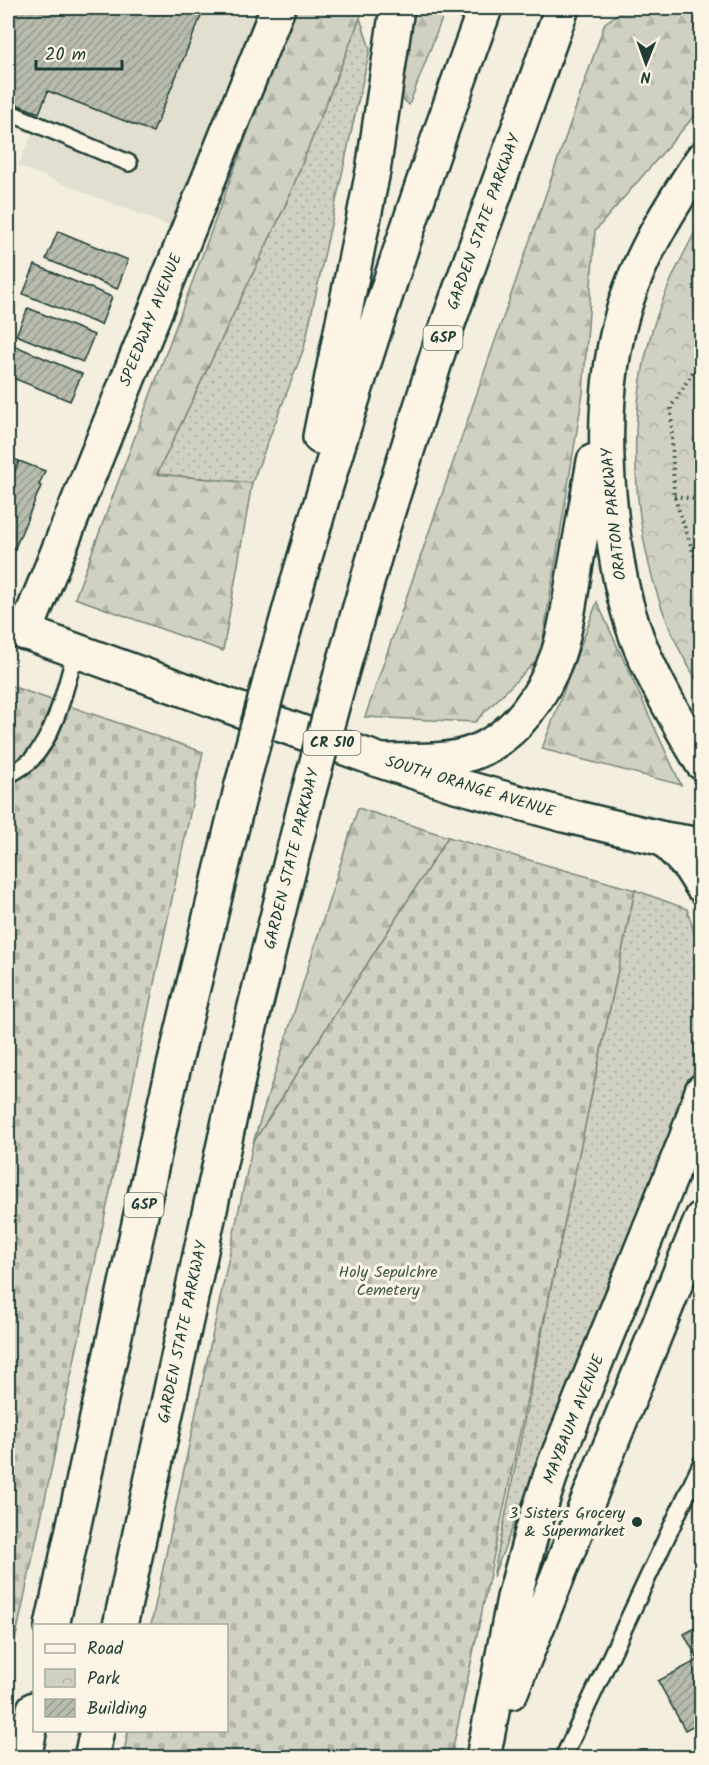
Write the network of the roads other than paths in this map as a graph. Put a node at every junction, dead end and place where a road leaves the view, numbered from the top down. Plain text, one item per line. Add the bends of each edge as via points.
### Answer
1 (278, 8) edge
2 (397, 8) edge
3 (485, 8) edge
4 (562, 8) edge
5 (8, 112) edge
6 (702, 159) edge
7 (129, 163) dead end
8 (610, 372) junction
9 (16, 630) edge
10 (76, 651) junction
11 (277, 655) junction
12 (661, 691) junction
13 (702, 730) edge
14 (381, 761) junction
15 (702, 764) edge
16 (8, 776) edge
17 (663, 838) junction
18 (702, 845) edge
19 (702, 886) edge
20 (702, 1091) edge
21 (702, 1218) edge
22 (702, 1462) edge
23 (52, 1624) edge
24 (120, 1624) edge
25 (33, 1713) edge
26 (97, 1732) edge
27 (24, 1758) edge
28 (91, 1758) edge
29 (484, 1758) edge
30 (563, 1758) edge

1 - 9 main road, SPEEDWAY AVENUE
2 - 11 main road via 370,189
3 - 11 main road, GSP via 367,352
4 - 24 main road, GARDEN STATE PARKWAY / GSP, bridge via 442,340 382,530 304,809 248,1036
5 - 7 lane
6 - 8 main road, ORATON PARKWAY via 639,268 627,299
8 - 12 main road, ORATON PARKWAY via 607,478 617,565 632,623
8 - 14 main road via 563,635 543,686 524,716 502,738 485,748 460,757
9 - 10 main road, SOUTH ORANGE AVENUE / CR 510
10 - 14 main road, SOUTH ORANGE AVENUE / CR 510
10 - 16 lane via 47,738 31,760
11 - 23 main road, GSP, bridge via 166,1099
12 - 13 main road
12 - 15 main road, ORATON PARKWAY
14 - 17 main road, SOUTH ORANGE AVENUE / CR 510 via 516,803
17 - 18 main road, SOUTH ORANGE AVENUE / CR 510
17 - 19 main road
20 - 29 main road, MAYBAUM AVENUE via 543,1497 514,1598
21 - 29 main road, MAYBAUM AVENUE
22 - 30 lane
25 - 27 main road
26 - 28 main road

